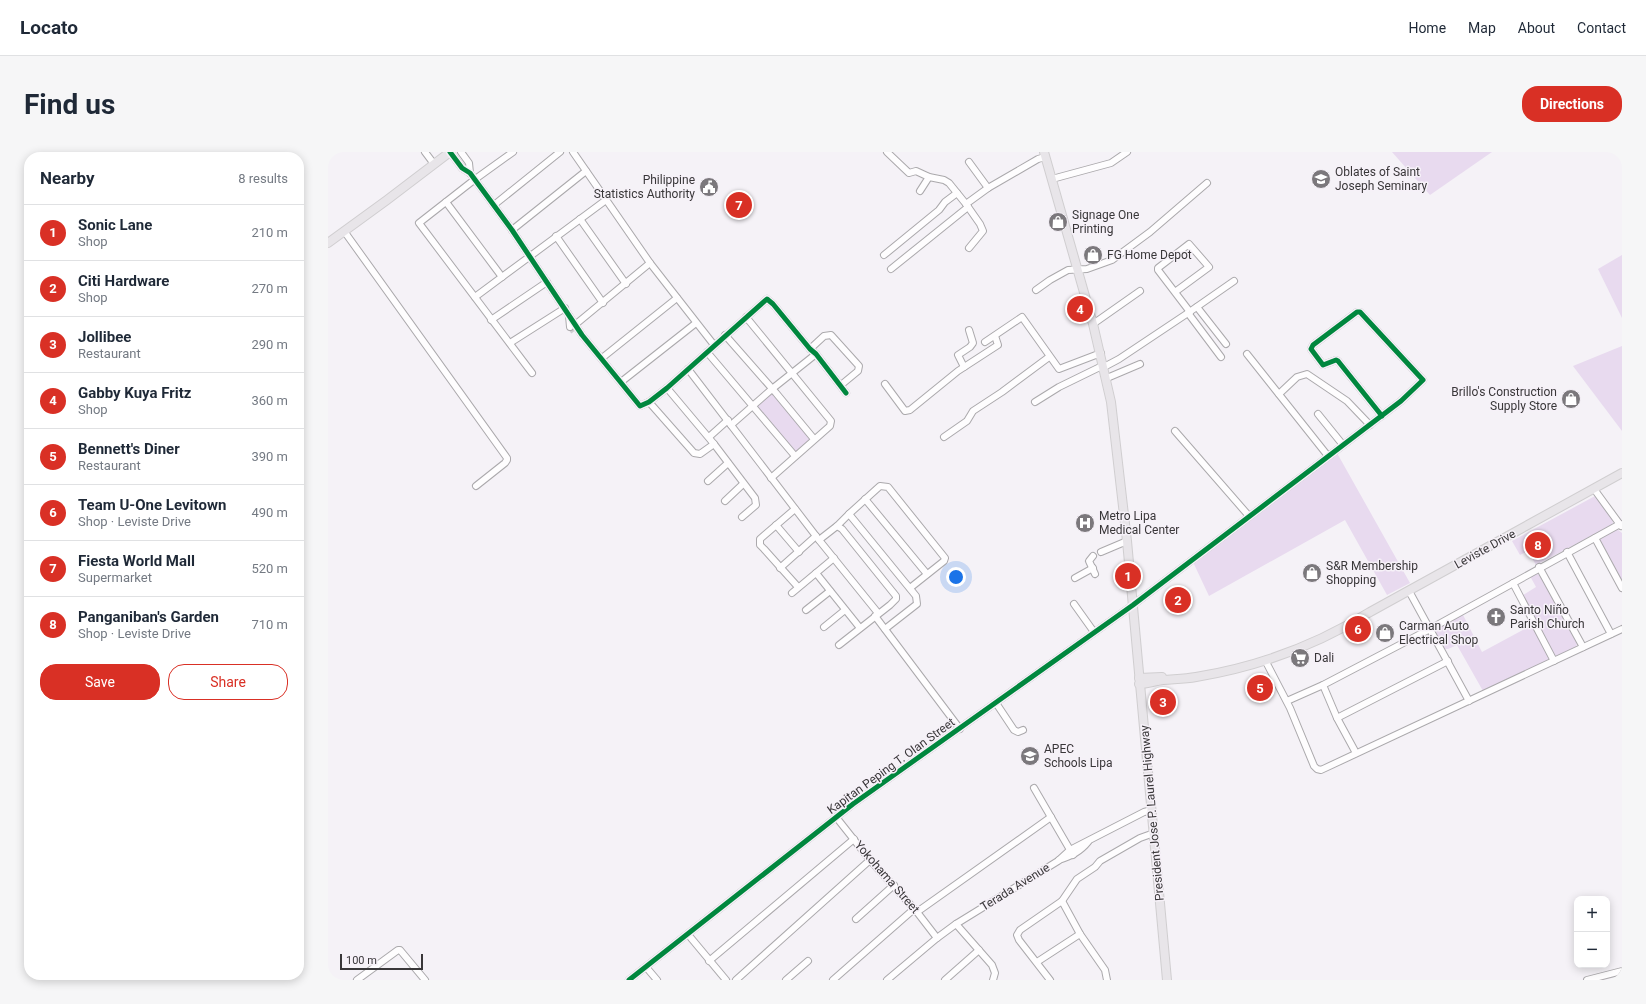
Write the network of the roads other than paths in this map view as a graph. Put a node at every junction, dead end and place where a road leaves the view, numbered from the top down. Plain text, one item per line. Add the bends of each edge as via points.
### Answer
1 (425, 152) edge
2 (450, 152) edge
3 (461, 152) edge
4 (513, 152) edge
5 (560, 152) edge
6 (573, 152) edge
7 (887, 152) edge
8 (1127, 152) edge
9 (1045, 154) edge
10 (969, 162) dead end
11 (434, 164) junction
12 (586, 171) junction
13 (470, 173) junction
14 (929, 177) junction
15 (1052, 179) junction
16 (474, 180) junction
17 (1207, 182) dead end
18 (988, 188) junction
19 (920, 191) dead end
20 (957, 193) junction
21 (606, 200) junction
22 (446, 202) junction
23 (494, 205) junction
24 (967, 205) junction
25 (580, 219) junction
26 (512, 230) junction
27 (344, 231) junction
28 (556, 236) junction
29 (328, 243) edge
30 (969, 248) dead end
31 (530, 255) junction
32 (884, 255) dead end
33 (650, 263) junction
34 (891, 269) dead end
35 (1078, 269) junction
36 (502, 276) junction
37 (1234, 281) dead end
38 (547, 282) junction
39 (626, 284) junction
40 (1036, 290) dead end
41 (1140, 291) dead end
42 (1175, 292) junction
43 (475, 297) junction
44 (676, 298) junction
45 (603, 303) junction
46 (1197, 307) junction
47 (564, 308) junction
48 (1189, 313) junction
49 (746, 317) junction
50 (491, 320) junction
51 (696, 323) junction
52 (1093, 324) junction
53 (573, 328) junction
54 (969, 330) dead end
55 (725, 335) junction
56 (995, 336) junction
57 (986, 342) dead end
58 (510, 344) junction
59 (1226, 344) dead end
60 (714, 345) junction
61 (810, 350) junction
62 (707, 352) junction
63 (1101, 353) junction
64 (816, 354) junction
65 (1247, 354) dead end
66 (1221, 356) dead end
67 (1049, 357) junction
68 (602, 358) junction
69 (1140, 364) dead end
70 (1104, 366) junction
71 (964, 367) junction
72 (688, 369) junction
73 (793, 372) junction
74 (532, 373) dead end
75 (1107, 378) junction
76 (621, 382) junction
77 (885, 384) dead end
78 (841, 386) junction
79 (667, 388) junction
80 (772, 388) junction
81 (846, 393) dead end
82 (1279, 394) junction
83 (649, 402) junction
84 (1035, 402) dead end
85 (753, 406) junction
86 (1318, 414) dead end
87 (1382, 416) junction
88 (730, 423) junction
89 (1370, 425) junction
90 (1175, 431) dead end
91 (709, 437) junction
92 (944, 437) dead end
93 (814, 439) junction
94 (714, 444) junction
95 (1342, 445) junction
96 (795, 456) junction
97 (1328, 456) junction
98 (728, 463) junction
99 (1622, 473) edge
100 (771, 478) junction
101 (708, 481) dead end
102 (744, 484) junction
103 (476, 486) dead end
104 (1594, 489) junction
105 (865, 499) junction
106 (725, 500) dead end
107 (795, 509) junction
108 (850, 514) junction
109 (1248, 516) junction
110 (742, 517) dead end
111 (776, 525) junction
112 (1621, 525) edge
113 (837, 526) junction
114 (818, 538) junction
115 (1595, 538) junction
116 (1127, 541) junction
117 (799, 552) junction
118 (1101, 552) dead end
119 (1567, 552) junction
120 (1093, 556) dead end
121 (834, 558) junction
122 (1539, 567) junction
123 (780, 568) junction
124 (816, 573) junction
125 (927, 574) junction
126 (1075, 578) dead end
127 (1513, 583) junction
128 (798, 587) junction
129 (910, 588) junction
130 (1622, 588) edge
131 (830, 591) junction
132 (1409, 591) junction
133 (792, 592) dead end
134 (1074, 604) dead end
135 (1133, 605) junction
136 (806, 610) dead end
137 (845, 610) junction
138 (1370, 612) junction
139 (877, 615) junction
140 (824, 627) dead end
141 (860, 628) junction
142 (885, 629) junction
143 (1430, 629) junction
144 (1622, 629) edge
145 (1094, 632) junction
146 (1611, 634) junction
147 (839, 644) dead end
148 (1583, 647) junction
149 (1265, 660) junction
150 (1448, 661) junction
151 (1554, 661) junction
152 (1139, 681) junction
153 (1323, 685) junction
154 (1469, 700) junction
155 (1286, 701) junction
156 (996, 703) junction
157 (1337, 718) junction
158 (960, 729) junction
159 (1022, 730) dead end
160 (1356, 753) junction
161 (1034, 788) dead end
162 (1152, 810) junction
163 (836, 817) junction
164 (1051, 818) junction
165 (1154, 834) junction
166 (854, 839) junction
167 (1072, 852) junction
168 (870, 860) junction
169 (894, 885) junction
170 (1062, 901) junction
171 (916, 910) junction
172 (856, 919) dead end
173 (956, 924) junction
174 (1080, 934) junction
175 (691, 938) dead end
176 (937, 938) junction
177 (979, 950) junction
178 (709, 961) junction
179 (808, 962) dead end
180 (1037, 962) junction
181 (646, 967) junction
182 (1622, 971) edge
183 (1046, 978) edge
184 (357, 980) edge
185 (426, 980) edge
186 (629, 980) edge
187 (657, 980) edge
188 (726, 980) edge
189 (736, 980) edge
190 (786, 980) edge
191 (833, 980) edge
192 (887, 980) edge
193 (945, 980) edge
194 (993, 980) edge
195 (1107, 980) edge
196 (1167, 980) edge
197 (1587, 980) edge

1 - 11 street
2 - 11 main road
2 - 13 street via 462,168
3 - 13 street via 469,163
4 - 16 street
5 - 23 street
6 - 12 street
7 - 14 street via 909,173 916,171
8 - 15 street via 1111,163
9 - 15 main road, President Jose P. Laurel Highway
9 - 18 street
10 - 18 street
11 - 27 main road
12 - 21 street
12 - 26 street
13 - 16 street
14 - 19 street
14 - 20 street via 944,180
15 - 35 main road, President Jose P. Laurel Highway
16 - 22 street
16 - 23 street
17 - 35 street via 1150,232 1112,260 1087,269
18 - 24 street
20 - 24 street
20 - 32 street
21 - 25 street
21 - 33 street
22 - 36 street
22 - 43 street via 419,223
23 - 26 street
24 - 30 street via 983,231
24 - 34 street
25 - 28 street
25 - 39 street
26 - 31 street
27 - 29 main road
27 - 103 street via 507,458 505,463
28 - 31 street
28 - 45 street
31 - 36 street
31 - 38 street
33 - 39 street
33 - 44 street
35 - 40 street via 1068,270
35 - 52 main road, President Jose P. Laurel Highway
36 - 43 street
37 - 46 street
38 - 47 street
38 - 50 street
39 - 45 street
41 - 52 street
42 - 42 street via 1158,268 1189,244 1209,267
42 - 48 street
43 - 50 street
44 - 51 street
44 - 68 street
45 - 53 street
46 - 48 street
46 - 59 street
47 - 53 street
47 - 58 street
48 - 66 street
48 - 70 street via 1115,362
49 - 55 street
49 - 61 street via 764,300 769,300
49 - 73 street
50 - 58 street
51 - 60 street
51 - 76 street
52 - 63 main road, President Jose P. Laurel Highway
53 - 68 street
54 - 71 street via 973,343 958,355
55 - 60 street
55 - 80 street
56 - 57 street
56 - 67 street via 1022,317
56 - 71 street via 998,345
58 - 74 street
60 - 62 street
61 - 64 street
61 - 78 street via 824,336 831,334 859,366 859,369
62 - 72 street
62 - 85 street
63 - 67 street via 1058,369
63 - 70 main road, President Jose P. Laurel Highway
64 - 73 street
64 - 78 street
65 - 82 street
67 - 92 street via 973,411 967,421
68 - 76 street
69 - 75 street
70 - 75 main road, President Jose P. Laurel Highway
70 - 84 street via 1059,387
71 - 77 street via 907,411
72 - 79 street
72 - 88 street
73 - 80 street
73 - 93 street via 831,421 830,426
75 - 116 main road, President Jose P. Laurel Highway via 1118,450
76 - 83 street via 640,406
78 - 81 street
79 - 83 street
79 - 91 street
80 - 85 street
80 - 93 street
82 - 89 street via 1297,377 1308,374 1347,401
82 - 97 street
83 - 94 street via 694,453 700,454
85 - 88 street
85 - 96 street
86 - 95 street
87 - 87 street, Kapitan Peping T. Olan Street via 1423,380 1360,312 1357,312 1311,349 1323,365 1338,361
87 - 89 street, Kapitan Peping T. Olan Street
88 - 91 street
88 - 100 street
89 - 95 street, Kapitan Peping T. Olan Street
90 - 109 street
91 - 94 street
93 - 96 street
94 - 98 street
95 - 97 street, Kapitan Peping T. Olan Street
96 - 100 street
97 - 109 street, Kapitan Peping T. Olan Street
98 - 101 street
98 - 102 street
99 - 104 main road, Leviste Drive
100 - 107 street
102 - 106 street
102 - 110 street via 756,505
104 - 112 street
104 - 132 main road, Leviste Drive
105 - 108 street
105 - 125 street
105 - 125 street via 880,486 888,487 943,555 944,561
107 - 111 street
107 - 114 street
108 - 113 street
108 - 129 street
109 - 135 street, Kapitan Peping T. Olan Street
111 - 117 street
111 - 123 street via 760,539 760,545
112 - 115 street
113 - 114 street
113 - 139 street via 842,528 896,596 896,599
114 - 117 street
114 - 121 street
115 - 119 street
115 - 130 street
116 - 118 street
116 - 135 main road, President Jose P. Laurel Highway
117 - 123 street
119 - 122 street
119 - 146 street
120 - 126 street via 1089,561 1094,571
121 - 124 street
121 - 139 street
122 - 127 street
122 - 148 street
123 - 128 street
124 - 128 street
124 - 131 street
125 - 129 street
127 - 143 street
127 - 151 street
128 - 133 street
129 - 142 street via 916,596 917,604
131 - 136 street
131 - 137 street
132 - 138 main road, Leviste Drive
132 - 143 street
134 - 145 street
135 - 145 street, Kapitan Peping T. Olan Street
135 - 152 main road, President Jose P. Laurel Highway
137 - 140 street
137 - 141 street
138 - 149 main road, Leviste Drive via 1321,639
138 - 152 main road, Leviste Drive via 1303,643 1243,664 1195,674
139 - 141 street
139 - 142 street
141 - 147 street
142 - 158 street
143 - 150 street
143 - 153 street
144 - 146 street
145 - 156 street, Kapitan Peping T. Olan Street
146 - 148 street
148 - 151 street
149 - 152 main road, Leviste Drive via 1203,676
149 - 155 street
150 - 154 street
150 - 157 street
151 - 154 street
152 - 162 main road, President Jose P. Laurel Highway
153 - 155 street
153 - 157 street
154 - 160 street
155 - 160 street via 1317,769 1326,770
156 - 158 street, Kapitan Peping T. Olan Street
156 - 159 street via 1014,730
157 - 160 street
158 - 163 street, Kapitan Peping T. Olan Street
161 - 164 street
162 - 165 main road, President Jose P. Laurel Highway
162 - 167 street, Terada Avenue
163 - 166 street, Yokohama Street
163 - 181 street, Kapitan Peping T. Olan Street
164 - 167 street
164 - 171 street
165 - 170 street via 1077,879
165 - 196 main road, President Jose P. Laurel Highway
166 - 168 street, Yokohama Street
166 - 178 street
167 - 173 street, Terada Avenue
168 - 169 street, Yokohama Street
168 - 189 street
169 - 171 street, Yokohama Street
169 - 172 street
170 - 174 street
170 - 180 street via 1020,930 1017,935
171 - 176 street, Yokohama Street
171 - 191 street
173 - 176 street, Terada Avenue
173 - 177 street
174 - 180 street
174 - 195 street via 1105,970
175 - 178 street
176 - 192 street, Terada Avenue
177 - 193 street
177 - 194 street via 992,965 995,972
178 - 188 street
179 - 190 street
180 - 183 street
181 - 186 street, Kapitan Peping T. Olan Street
181 - 187 street
182 - 197 street
184 - 185 street via 398,950

